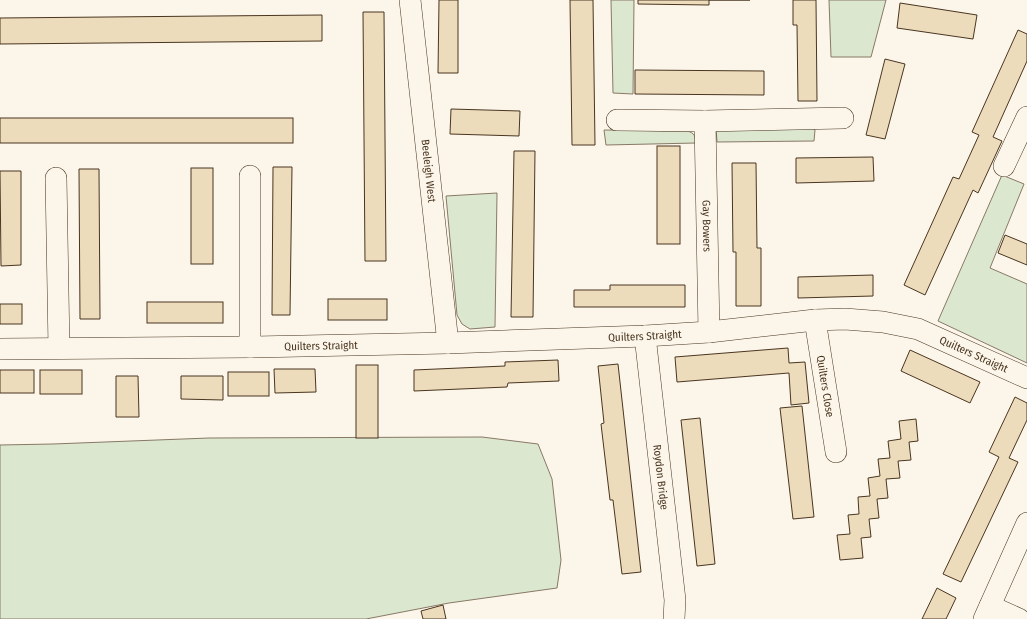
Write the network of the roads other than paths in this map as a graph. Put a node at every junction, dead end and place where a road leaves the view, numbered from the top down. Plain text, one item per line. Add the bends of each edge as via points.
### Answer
1 (410, 0) edge
2 (1027, 117) edge
3 (843, 118) dead end
4 (617, 120) dead end
5 (705, 121) junction
6 (1004, 166) dead end
7 (250, 176) dead end
8 (56, 178) dead end
9 (816, 320) junction
10 (709, 332) junction
11 (645, 336) junction
12 (448, 343) junction
13 (250, 347) junction
14 (58, 348) junction
15 (0, 349) edge
16 (1027, 378) edge
17 (836, 452) dead end
18 (1027, 523) edge
19 (987, 613) edge
20 (674, 619) edge
21 (1019, 619) edge

1 - 12 street, Beeleigh West
2 - 6 street
3 - 5 street
4 - 5 street
5 - 10 street, Gay Bowers
7 - 13 street
8 - 14 street
9 - 10 street, Quilters Straight
9 - 16 street, Quilters Straight via 845,319 918,328
9 - 17 street, Quilters Close
10 - 11 street, Quilters Straight
11 - 12 street, Quilters Straight
11 - 20 street, Roydon Bridge via 675,600
12 - 13 street, Quilters Straight
13 - 14 street, Quilters Straight
14 - 15 street, Quilters Straight
18 - 19 street
19 - 21 street

